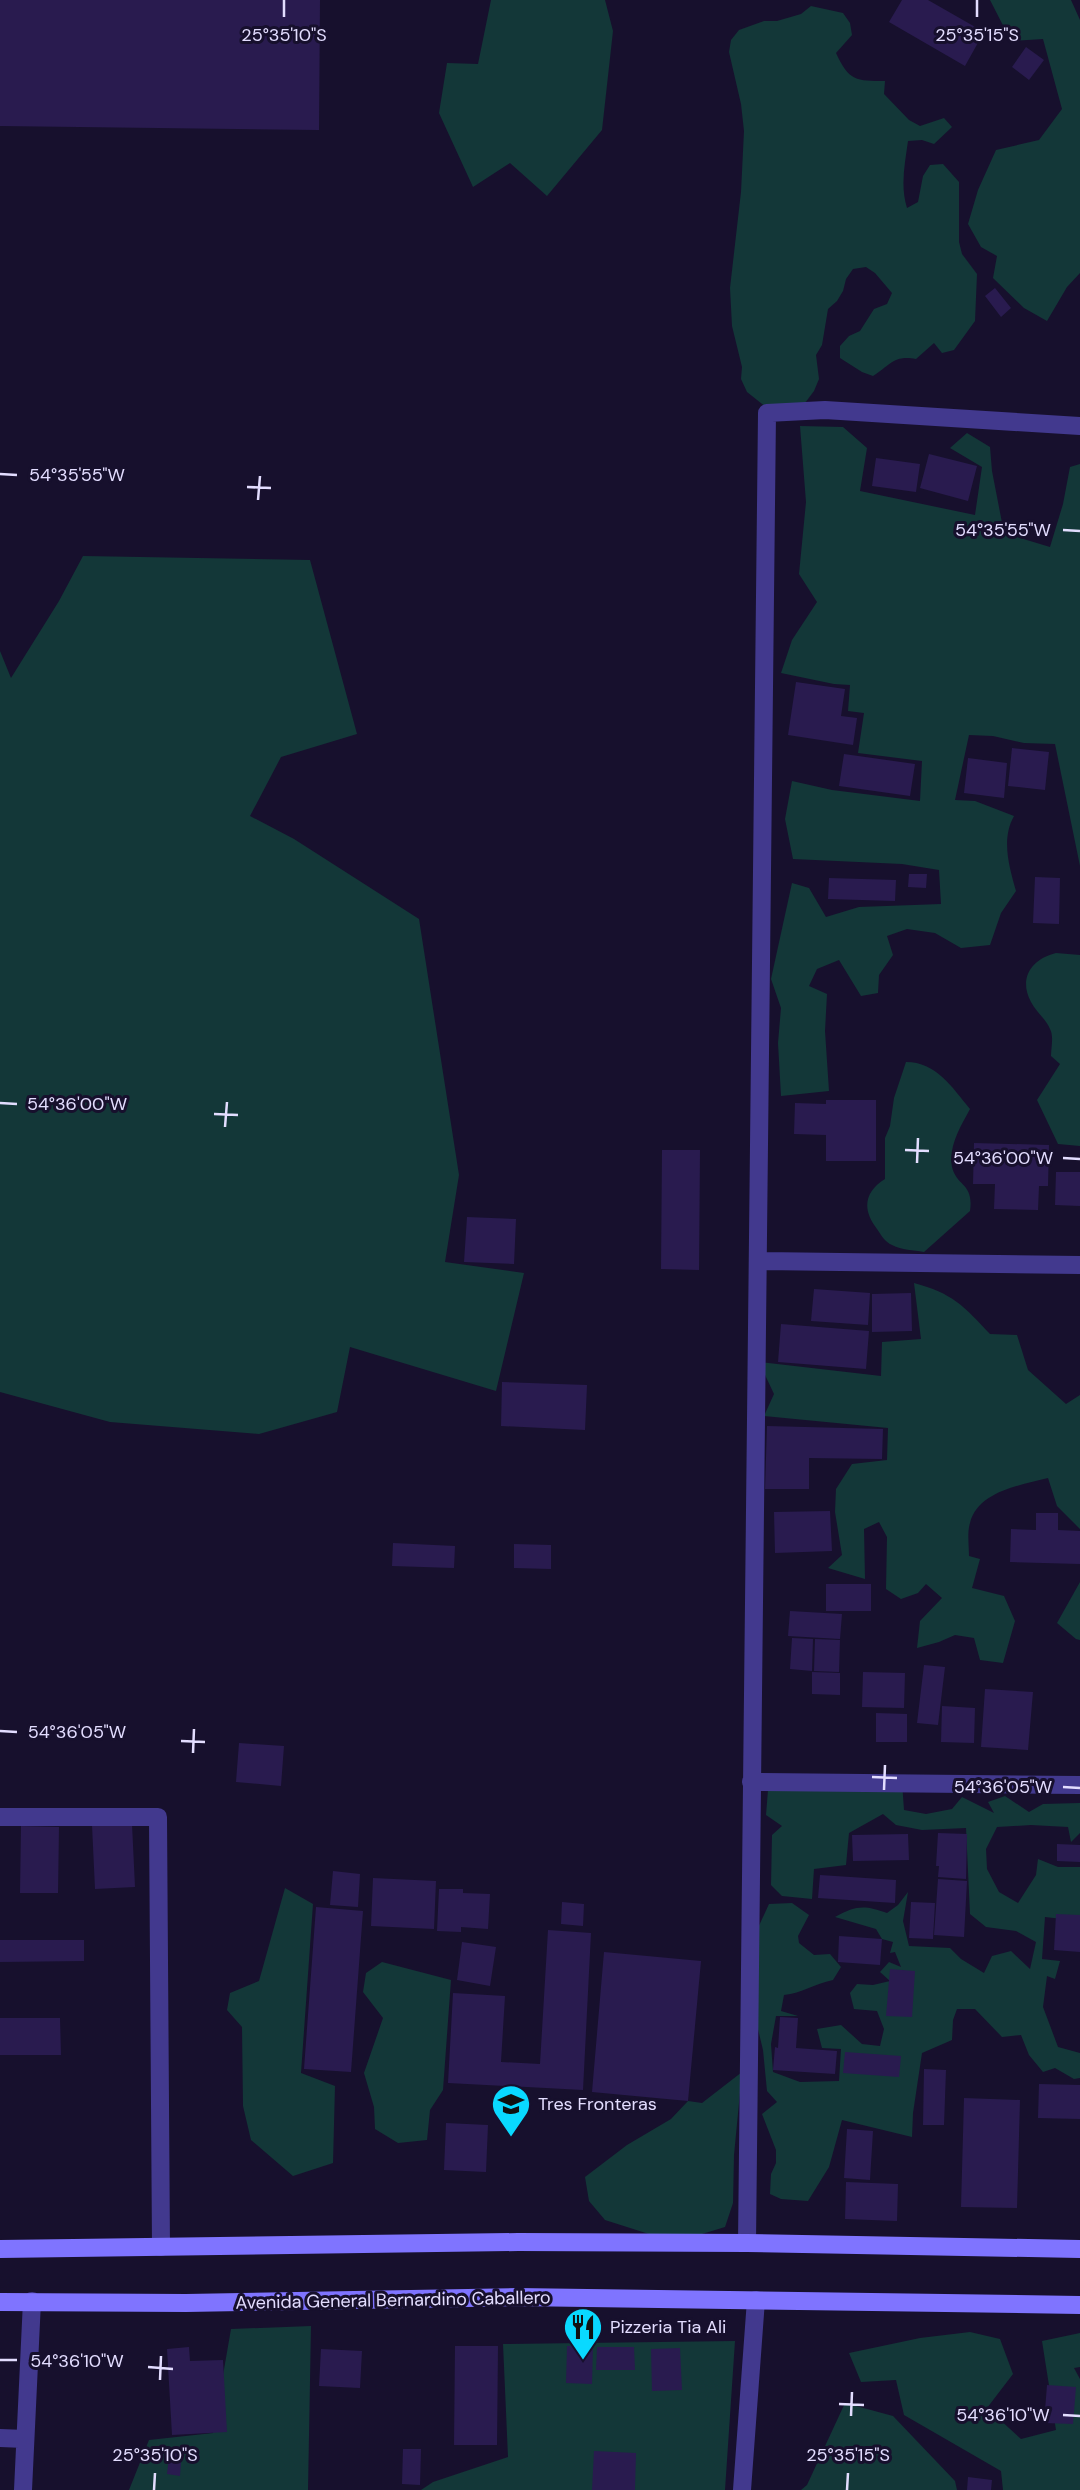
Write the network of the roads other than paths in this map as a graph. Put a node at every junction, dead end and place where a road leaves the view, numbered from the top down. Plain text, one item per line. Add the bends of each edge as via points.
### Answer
1 (1080, 426) edge
2 (758, 1261) junction
3 (1080, 1265) edge
4 (751, 1782) junction
5 (1080, 1785) edge
6 (0, 1817) edge
7 (747, 2243) junction
8 (161, 2247) junction
9 (0, 2249) edge
10 (1080, 2249) edge
11 (756, 2300) junction
12 (32, 2301) junction
13 (0, 2302) edge
14 (1080, 2305) edge
15 (0, 2438) edge
16 (25, 2439) junction
17 (23, 2490) edge
18 (742, 2490) edge

1 - 2 street via 825,410 767,413
2 - 3 street
2 - 4 street
4 - 5 street
4 - 7 street
6 - 8 street via 158,1817
7 - 8 main road
7 - 10 main road
8 - 9 main road
11 - 12 main road, Avenida General Bernardino Caballero
11 - 14 main road, Avenida General Bernardino Caballero
11 - 18 street
12 - 13 main road, Avenida General Bernardino Caballero
12 - 16 street
15 - 16 street
16 - 17 street

